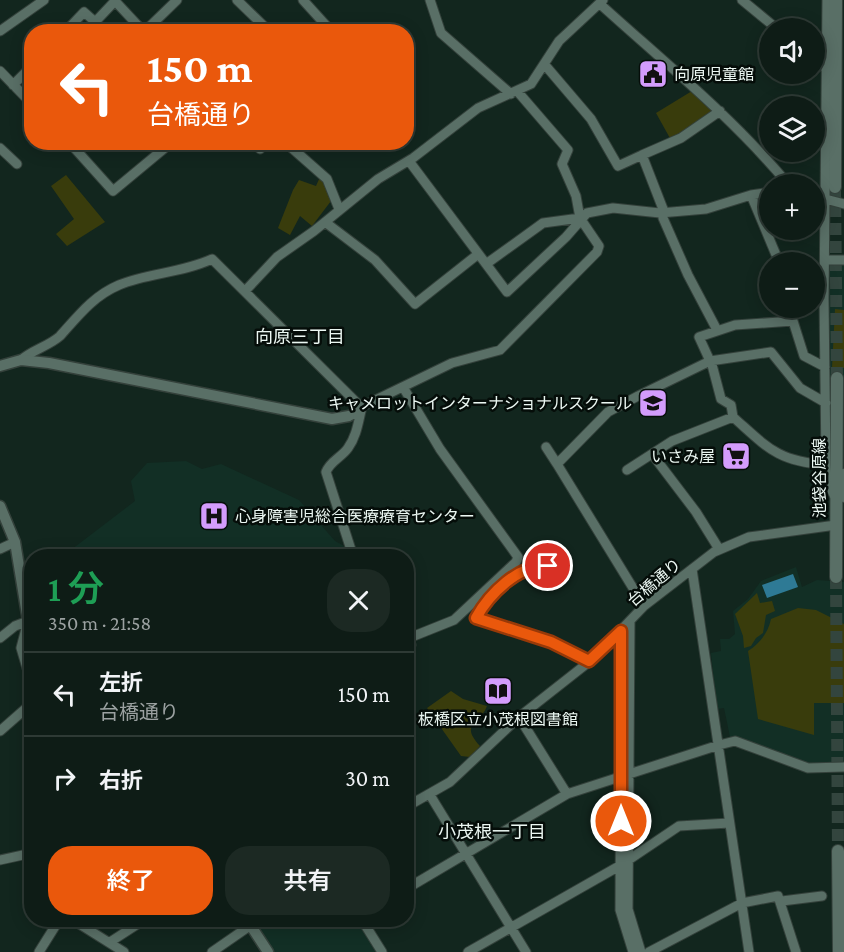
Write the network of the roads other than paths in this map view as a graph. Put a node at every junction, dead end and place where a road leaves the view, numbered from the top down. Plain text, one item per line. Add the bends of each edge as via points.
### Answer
1 (44, 0) edge
2 (177, 0) edge
3 (237, 0) edge
4 (303, 0) edge
5 (430, 0) edge
6 (742, 0) edge
7 (827, 0) edge
8 (836, 0) edge
9 (116, 1) edge
10 (601, 2) edge
11 (764, 18) edge
12 (73, 24) edge
13 (137, 24) edge
14 (152, 24) edge
15 (262, 24) edge
16 (325, 24) edge
17 (0, 31) edge
18 (545, 65) junction
19 (828, 66) joint
20 (0, 71) edge
21 (24, 74) edge
22 (13, 85) junction
23 (514, 93) junction
24 (24, 96) edge
25 (720, 111) junction
26 (0, 148) edge
27 (76, 150) edge
28 (162, 150) edge
29 (294, 150) edge
30 (642, 155) junction
31 (409, 161) junction
32 (17, 164) dead end
33 (779, 174) edge
34 (835, 188) tunnel mouth
35 (759, 194) edge
36 (751, 195) junction
37 (826, 198) junction
38 (844, 204) edge
39 (339, 209) junction
40 (663, 213) junction
41 (580, 218) junction
42 (325, 222) junction
43 (775, 252) edge
44 (477, 255) junction
45 (825, 260) joint
46 (844, 260) edge
47 (486, 264) junction
48 (246, 290) junction
49 (793, 318) edge
50 (825, 318) edge
51 (793, 321) junction
52 (717, 330) junction
53 (21, 360) junction
54 (711, 361) junction
55 (0, 366) edge
56 (825, 367) junction
57 (837, 378) tunnel mouth
58 (402, 387) junction
59 (826, 403) junction
60 (361, 409) junction
61 (349, 416) joint
62 (733, 417) junction
63 (546, 447) dead end
64 (652, 454) junction
65 (557, 464) junction
66 (826, 465) junction
67 (627, 470) dead end
68 (844, 475) edge
69 (842, 492) edge
70 (0, 506) edge
71 (836, 525) junction
72 (15, 542) junction
73 (0, 549) edge
74 (351, 549) edge
75 (719, 549) junction
76 (548, 566) dead end
77 (692, 569) junction
78 (836, 577) tunnel mouth
79 (24, 591) edge
80 (644, 606) junction
81 (630, 622) junction
82 (24, 625) edge
83 (621, 631) junction
84 (414, 636) edge
85 (0, 638) edge
86 (24, 640) edge
87 (24, 658) edge
88 (589, 661) junction
89 (24, 711) edge
90 (519, 717) junction
91 (0, 731) edge
92 (719, 745) junction
93 (844, 767) edge
94 (625, 775) junction
95 (567, 794) junction
96 (430, 795) junction
97 (414, 803) edge
98 (729, 823) junction
99 (838, 851) dead end
100 (467, 853) junction
101 (24, 855) edge
102 (0, 860) edge
103 (624, 863) junction
104 (414, 884) edge
105 (822, 896) dead end
106 (782, 901) junction
107 (742, 903) junction
108 (55, 927) edge
109 (85, 927) edge
110 (133, 927) edge
111 (243, 927) edge
112 (252, 927) edge
113 (366, 927) edge
114 (511, 927) junction
115 (110, 942) junction
116 (39, 952) edge
117 (124, 952) edge
118 (212, 952) edge
119 (268, 952) edge
120 (382, 952) edge
121 (468, 952) edge
122 (526, 952) edge
123 (633, 952) edge
124 (641, 952) edge
125 (649, 952) edge
126 (749, 952) edge
127 (796, 952) edge
128 (839, 952) edge

1 - 17 street
2 - 14 street
3 - 15 street
4 - 16 street
5 - 23 street via 441,33
6 - 11 street
7 - 19 street
8 - 34 main road
9 - 12 street via 97,20 84,12
9 - 13 street
10 - 18 street via 559,42
10 - 25 street
18 - 23 street via 531,84
18 - 30 street via 591,119 618,165
19 - 37 street
20 - 22 street
21 - 22 street
22 - 24 street
23 - 31 street via 478,108
23 - 41 street via 568,150 562,164 576,196
25 - 30 street via 681,138
25 - 33 street
26 - 32 street
27 - 28 street via 113,191
29 - 39 street via 327,178
30 - 40 street
31 - 39 street
31 - 44 street
35 - 36 street
36 - 40 street via 706,209
36 - 43 street
37 - 38 street
37 - 45 street
39 - 42 street
40 - 41 street via 613,208
40 - 52 street via 688,275
41 - 47 street via 543,222
41 - 47 street via 566,237 507,292
41 - 58 street via 599,246 597,252 500,350 452,363
42 - 44 street via 375,260 415,304
42 - 48 street via 277,257
44 - 47 street
45 - 46 street
48 - 53 street via 212,259 121,284 92,301 58,337
48 - 60 street
49 - 51 street
50 - 56 street
51 - 52 street
51 - 56 street via 804,356
52 - 54 street via 699,337
53 - 55 street
53 - 61 street via 170,385 332,419
54 - 59 street via 771,352 800,388
54 - 62 street via 721,399 731,405
54 - 65 street via 608,412
56 - 59 street
57 - 69 main road, 池袋谷原線
58 - 60 street
58 - 84 street via 440,449 518,553 516,562 454,620
59 - 66 street
60 - 61 street
60 - 74 street via 358,428 348,448 326,472
62 - 64 street via 672,441
62 - 66 street via 770,451
63 - 65 street
64 - 67 street
64 - 75 street
65 - 80 street
66 - 69 street via 827,480
68 - 69 main road, 池袋谷原線
69 - 71 main road, 池袋谷原線
70 - 72 street
71 - 75 street, 台橋通り via 749,537
71 - 78 main road, 池袋谷原線
72 - 73 street
72 - 79 street
75 - 77 street, 台橋通り
76 - 88 street via 537,565 512,579 492,596 476,618 551,642
77 - 80 street, 台橋通り
77 - 92 street
80 - 81 street, 台橋通り
81 - 83 street, 台橋通り
81 - 94 street
82 - 85 street via 15,626
83 - 88 street, 台橋通り
83 - 94 street
86 - 87 street
88 - 90 street, 台橋通り
89 - 91 street
90 - 95 street
90 - 96 street, 台橋通り via 467,768
92 - 93 street via 735,741 807,768
92 - 94 street
92 - 98 street
94 - 95 street
94 - 103 street
95 - 100 street
96 - 97 street, 台橋通り
96 - 100 street
98 - 103 street via 679,826
98 - 107 street
99 - 128 main road
100 - 104 street
100 - 114 street
101 - 102 street
103 - 114 street
103 - 123 street via 620,910
103 - 124 street via 628,909
105 - 106 street
106 - 107 street via 778,896
106 - 127 street
107 - 125 street
107 - 126 street
108 - 116 street
109 - 115 street
110 - 115 street
111 - 118 street
112 - 119 street
113 - 120 street
114 - 121 street
114 - 122 street
115 - 117 street

